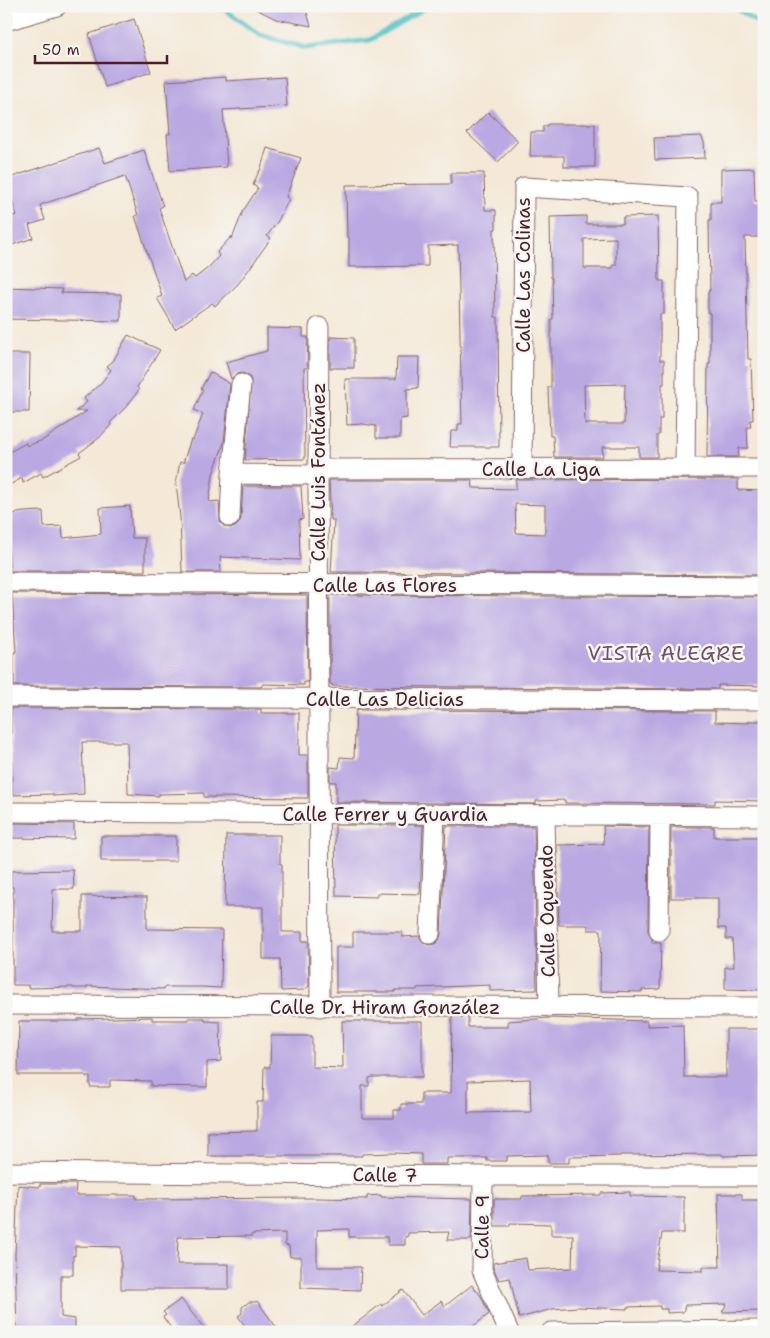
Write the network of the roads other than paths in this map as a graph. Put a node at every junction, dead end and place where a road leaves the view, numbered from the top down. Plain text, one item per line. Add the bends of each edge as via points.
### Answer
1 (57, 6) edge
2 (6, 21) edge
3 (319, 327) dead end
4 (241, 384) dead end
5 (685, 468) junction
6 (764, 468) edge
7 (522, 469) junction
8 (318, 472) junction
9 (232, 474) junction
10 (230, 517) dead end
11 (6, 582) edge
12 (318, 585) junction
13 (764, 586) edge
14 (6, 697) edge
15 (319, 699) junction
16 (764, 700) edge
17 (6, 812) edge
18 (320, 813) junction
19 (435, 814) junction
20 (545, 815) junction
21 (660, 815) junction
22 (764, 816) edge
23 (659, 931) dead end
24 (430, 934) dead end
25 (6, 1005) edge
26 (320, 1007) junction
27 (550, 1007) junction
28 (764, 1007) edge
29 (6, 1172) edge
30 (483, 1176) junction
31 (764, 1176) edge
32 (764, 1330) edge
33 (509, 1332) edge
34 (551, 1332) edge

1 - 2 street
3 - 8 street, Calle Luis Fontánez
4 - 9 street
5 - 6 street, Calle La Liga
5 - 7 street, Calle La Liga
5 - 7 street, Calle Las Colinas via 688,197 524,187
7 - 8 street, Calle La Liga
8 - 9 street, Calle La Liga
8 - 12 street, Calle Luis Fontánez
9 - 10 street
11 - 12 street, Calle Las Flores
12 - 13 street, Calle Las Flores
12 - 15 street, Calle Luis Fontánez
14 - 15 street, Calle Las Delicias
15 - 16 street, Calle Las Delicias
15 - 18 street, Calle Luis Fontánez
17 - 18 street, Calle Ferrer y Guardia
18 - 19 street, Calle Ferrer y Guardia
18 - 26 street, Calle Luis Fontánez
19 - 20 street, Calle Ferrer y Guardia
19 - 24 street
20 - 21 street, Calle Ferrer y Guardia
20 - 27 street, Calle Oquendo
21 - 22 street, Calle Ferrer y Guardia
21 - 23 street
25 - 26 street, Calle Dr. Hiram González
26 - 27 street, Calle Dr. Hiram González
27 - 28 street, Calle Dr. Hiram González
29 - 30 street, Calle 7
30 - 31 street, Calle 7
30 - 33 street, Calle 9 via 482,1270
32 - 34 street

